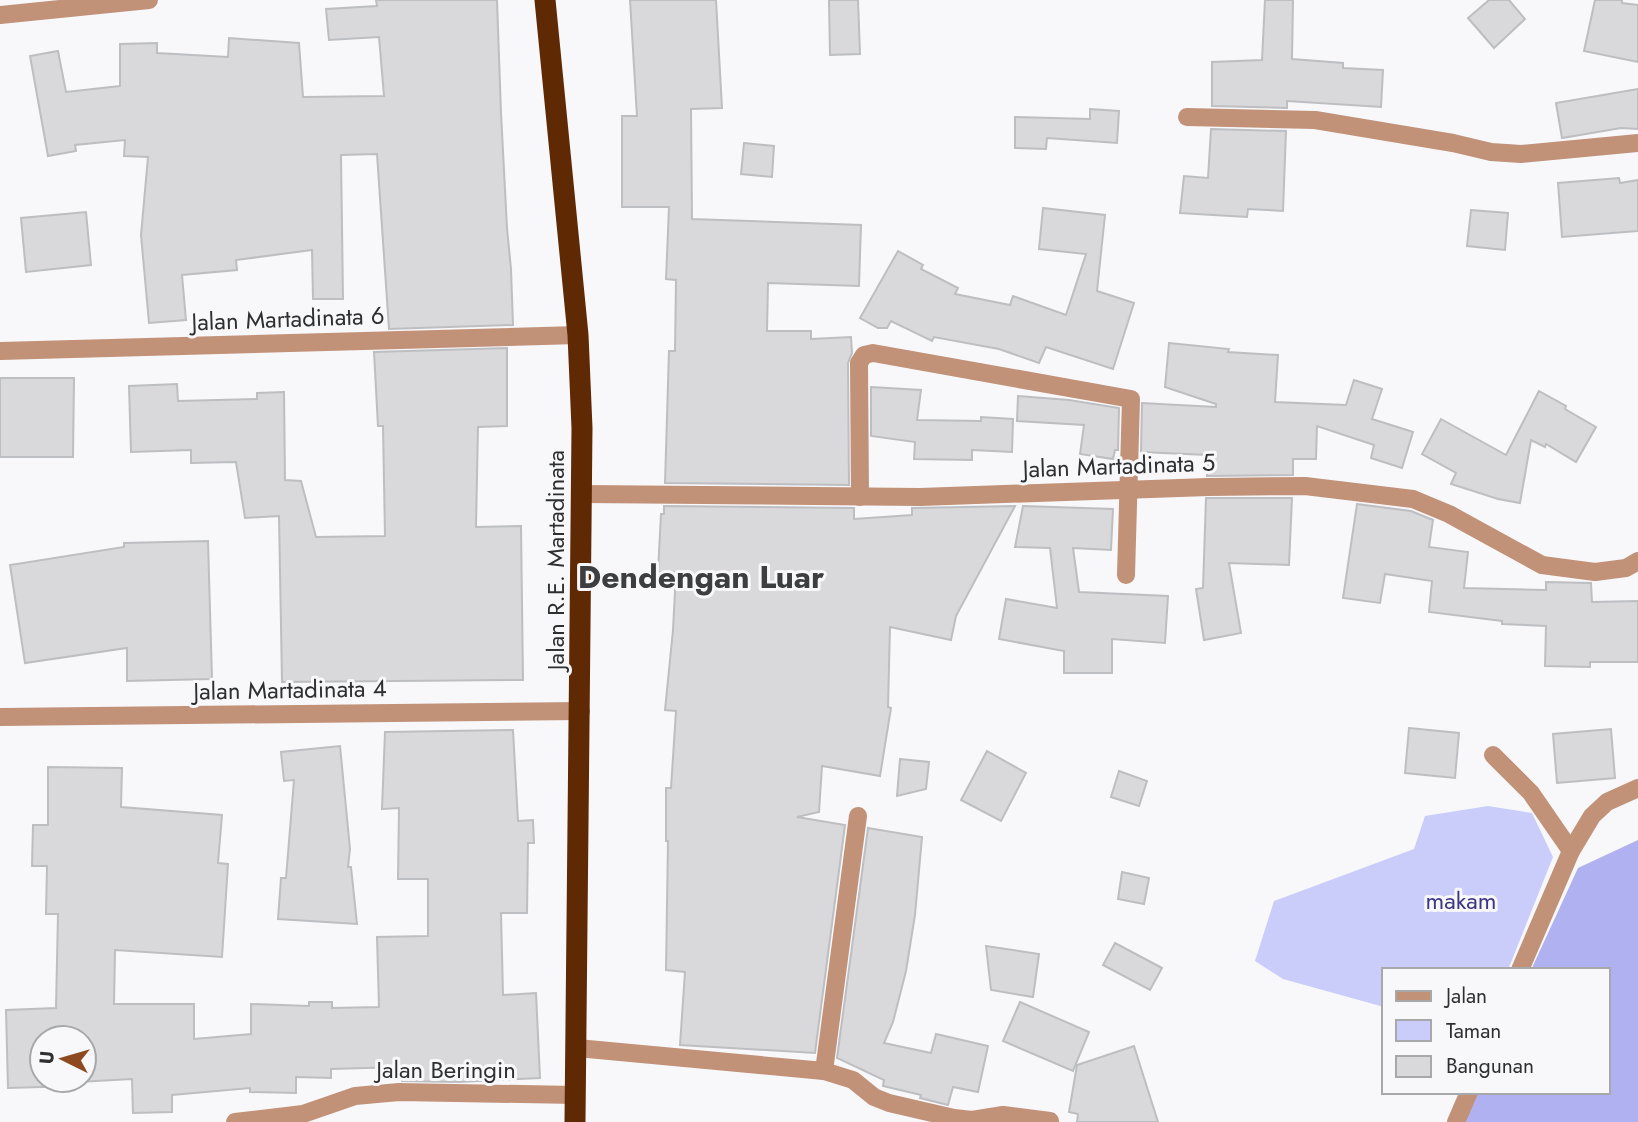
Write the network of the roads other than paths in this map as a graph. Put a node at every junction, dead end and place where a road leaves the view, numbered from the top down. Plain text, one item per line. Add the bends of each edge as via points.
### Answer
1 (149, 0) edge
2 (545, 0) edge
3 (30, 6) edge
4 (0, 15) edge
5 (1187, 117) dead end
6 (1638, 143) edge
7 (578, 335) junction
8 (0, 351) edge
9 (1127, 490) junction
10 (583, 494) junction
11 (860, 497) junction
12 (1638, 561) edge
13 (1126, 575) dead end
14 (581, 711) junction
15 (0, 718) edge
16 (1493, 755) dead end
17 (1638, 788) edge
18 (858, 816) dead end
19 (1571, 851) junction
20 (1521, 968) edge
21 (577, 1048) junction
22 (824, 1071) junction
23 (1468, 1094) edge
24 (576, 1095) junction
25 (1050, 1121) edge
26 (234, 1122) edge
27 (575, 1122) edge
28 (1456, 1122) edge

1 - 3 street
2 - 7 highway, Jalan R.E. Martadinata
3 - 4 street
5 - 6 street via 1315,120 1521,154
7 - 8 street, Jalan Martadinata 6
7 - 10 highway, Jalan R.E. Martadinata
9 - 11 street, Jalan Martadinata 5
9 - 11 street via 1131,399 873,353 864,355 859,363
9 - 12 street, Jalan Martadinata 5 via 1305,486 1390,495 1449,514 1542,565 1595,572 1626,568
9 - 13 street
10 - 11 street, Jalan Martadinata 5
10 - 14 highway, Jalan R.E. Martadinata
14 - 15 street, Jalan Martadinata 4
14 - 21 highway, Jalan R.E. Martadinata
16 - 19 street via 1531,793
17 - 19 street via 1607,802 1592,816
18 - 22 street
19 - 20 street
21 - 22 street
21 - 24 highway, Jalan R.E. Martadinata
22 - 25 street via 853,1080 889,1103 954,1118 1003,1115
23 - 28 street
24 - 26 street, Jalan Beringin via 370,1094 303,1114
24 - 27 highway, Jalan R.E. Martadinata

